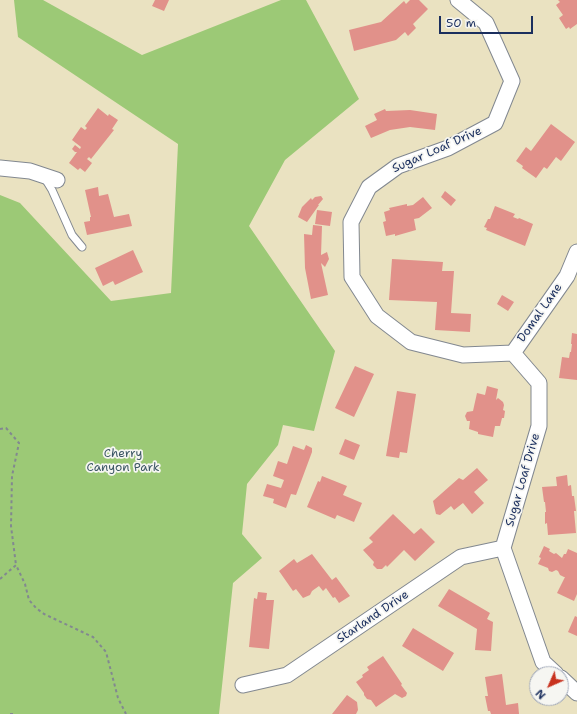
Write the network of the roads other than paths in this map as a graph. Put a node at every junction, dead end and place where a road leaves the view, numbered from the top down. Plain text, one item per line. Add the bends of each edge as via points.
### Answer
1 (458, 0) edge
2 (0, 168) edge
3 (50, 178) joint
4 (82, 247) dead end
5 (577, 252) edge
6 (513, 353) junction
7 (503, 548) junction
8 (547, 666) edge
9 (243, 685) dead end
10 (569, 686) edge
11 (577, 693) edge

1 - 6 street, Sugar Loaf Drive via 486,23 512,80 496,123 448,148 398,166 369,187 351,222 352,277 377,316 411,342 463,355
2 - 3 street via 30,171
3 - 4 lane via 52,190 72,235
5 - 6 street, Domal Lane via 567,276
6 - 7 street, Sugar Loaf Drive via 539,383 539,426
7 - 8 street via 543,662
7 - 9 street, Starland Drive via 461,557 287,675
10 - 11 street

